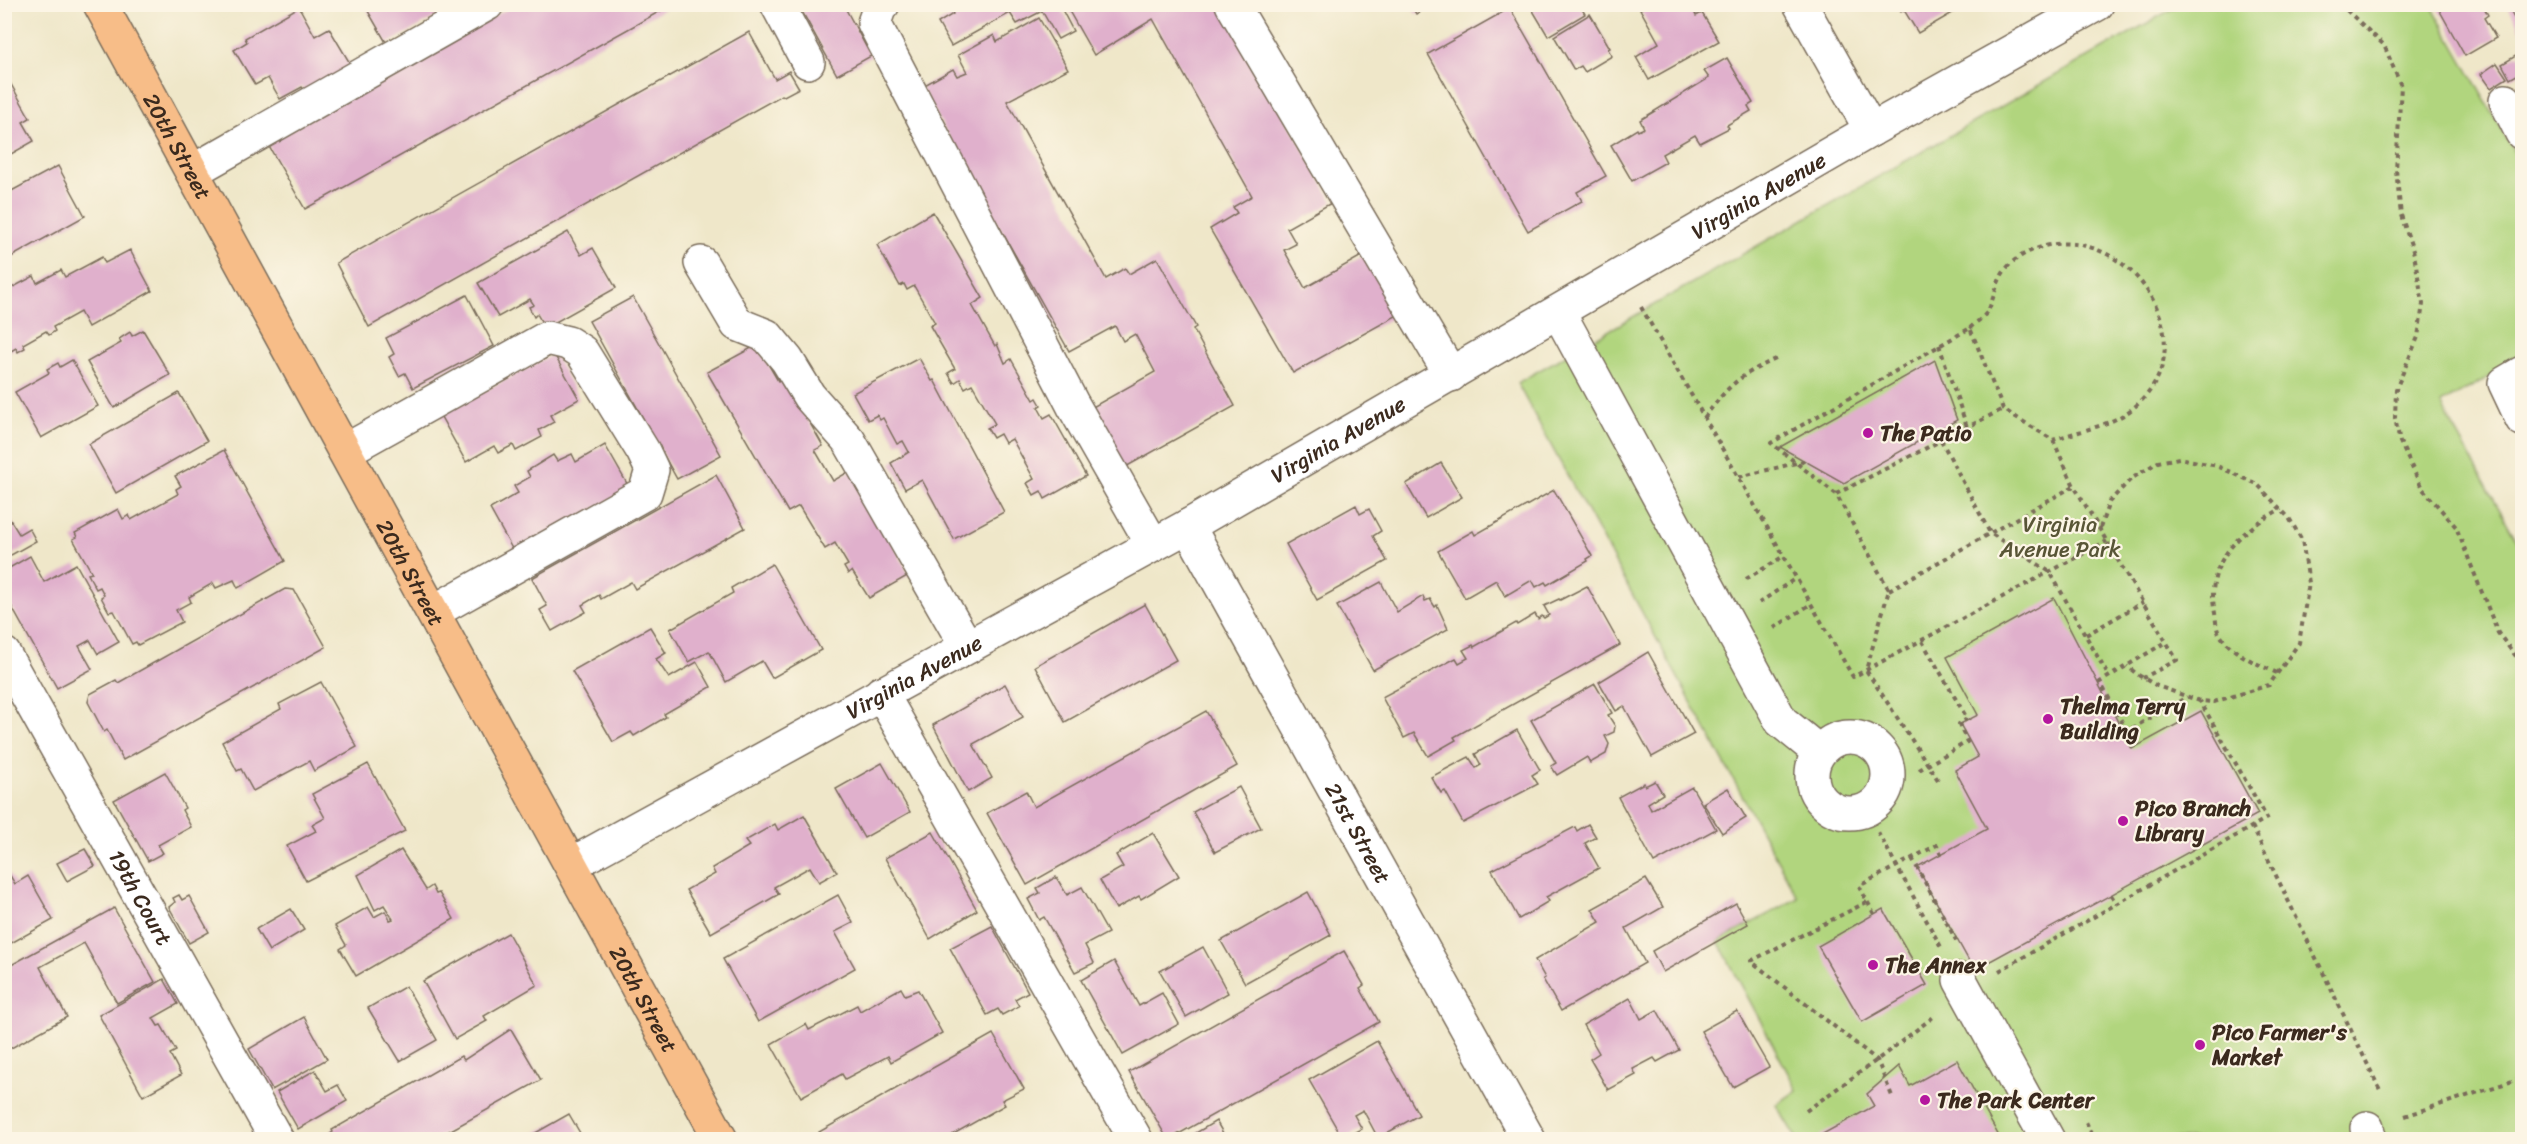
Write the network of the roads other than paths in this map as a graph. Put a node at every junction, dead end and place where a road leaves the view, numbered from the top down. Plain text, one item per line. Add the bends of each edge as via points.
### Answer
1 (100, 4) edge
2 (487, 4) edge
3 (777, 4) edge
4 (883, 4) edge
5 (1232, 4) edge
6 (1800, 4) edge
7 (2097, 4) edge
8 (808, 62) dead end
9 (2506, 101) dead end
10 (1871, 130) junction
11 (2523, 133) edge
12 (193, 171) junction
13 (701, 263) dead end
14 (1559, 313) junction
15 (2523, 373) edge
16 (1450, 375) junction
17 (2523, 419) edge
18 (345, 451) junction
19 (1188, 526) junction
20 (1152, 545) junction
21 (433, 612) junction
22 (967, 647) junction
23 (4, 654) edge
24 (881, 693) junction
25 (1819, 752) dead end
26 (572, 864) junction
27 (1961, 965) road end
28 (276, 1140) edge
29 (721, 1140) edge
30 (1136, 1140) edge
31 (1529, 1140) edge
32 (2048, 1140) edge

1 - 12 main road, 20th Street
2 - 12 street
3 - 8 street
4 - 20 street via 874,23 1073,405
5 - 16 street
6 - 10 street
7 - 10 street, Virginia Avenue
9 - 11 street
10 - 14 street, Virginia Avenue
12 - 18 main road, 20th Street
13 - 22 street via 737,324 767,336 809,396 849,441
14 - 16 street, Virginia Avenue
14 - 25 street via 1781,721
15 - 17 street via 2505,383
16 - 19 street, Virginia Avenue
18 - 21 main road, 20th Street
18 - 21 street via 547,338 568,343 582,352 643,451 652,470 645,493
19 - 20 street, Virginia Avenue
19 - 31 street, 21st Street
20 - 22 street, Virginia Avenue
21 - 26 main road, 20th Street
22 - 24 street, Virginia Avenue
23 - 28 street, 19th Court
24 - 26 street, Virginia Avenue
24 - 30 street
26 - 29 main road, 20th Street
27 - 32 street

